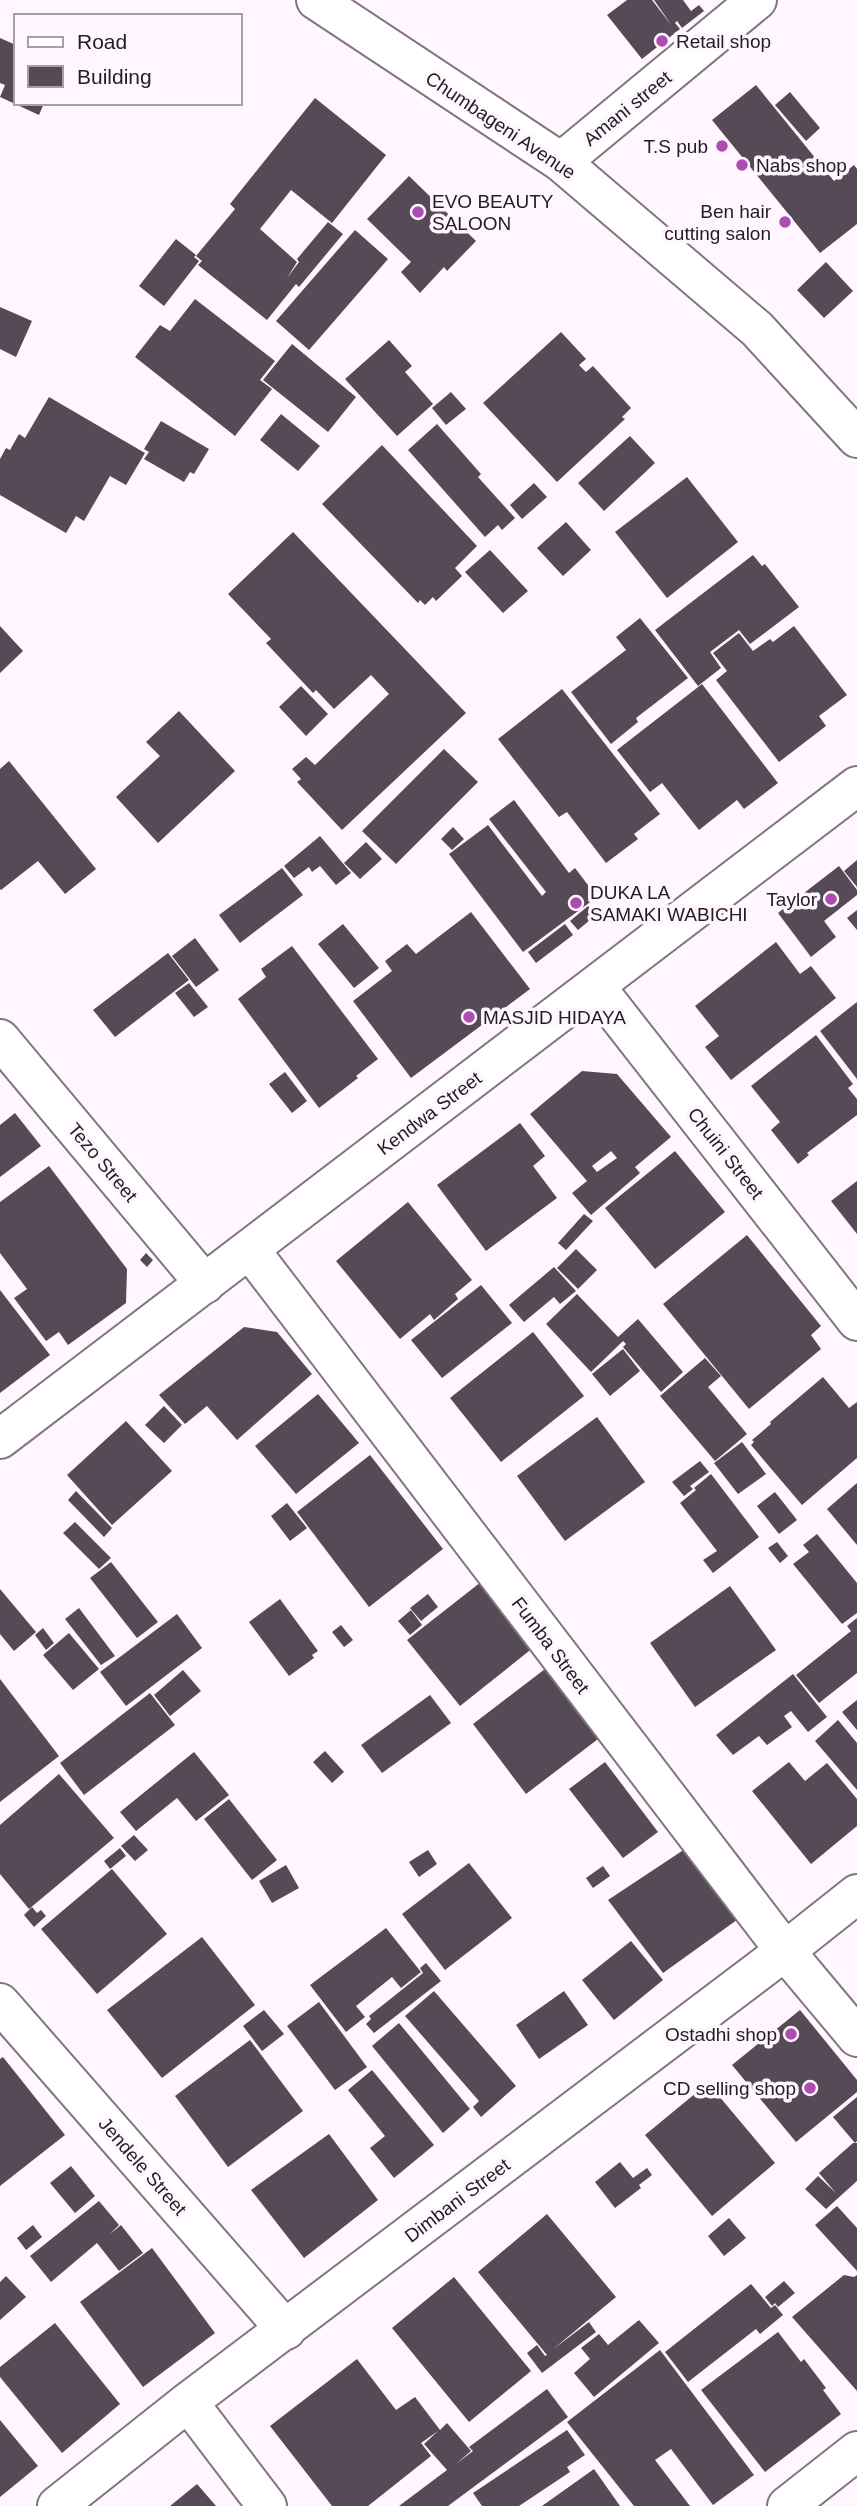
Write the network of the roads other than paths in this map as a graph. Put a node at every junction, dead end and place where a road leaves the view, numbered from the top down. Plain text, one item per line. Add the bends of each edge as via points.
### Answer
1 (316, 0) edge
2 (757, 0) edge
3 (561, 162) junction
4 (857, 438) edge
5 (857, 786) edge
6 (595, 986) junction
7 (4, 1052) edge
8 (250, 1250) junction
9 (205, 1284) junction
10 (857, 1321) edge
11 (0, 1439) edge
12 (857, 1894) edge
13 (785, 1951) junction
14 (0, 2003) edge
15 (857, 2037) edge
16 (286, 2330) junction
17 (188, 2402) junction
18 (857, 2451) edge
19 (57, 2506) edge
20 (267, 2506) edge
21 (787, 2506) edge

1 - 3 street, Chumbageni Avenue
2 - 3 street, Amani street
3 - 4 street, Chumbageni Avenue via 757,329
5 - 6 street, Kendwa Street
6 - 8 street, Kendwa Street
6 - 10 street, Chuini Street
7 - 9 street, Tezo Street
8 - 9 street, Kendwa Street
8 - 13 street, Fumba Street
9 - 11 street, Kendwa Street
12 - 13 street, Dimbani Street
13 - 15 street, Fumba Street
13 - 16 street, Dimbani Street
14 - 16 street, Jendele Street
16 - 17 street, Dimbani Street
17 - 19 street, Dimbani Street
17 - 20 street
18 - 21 street

